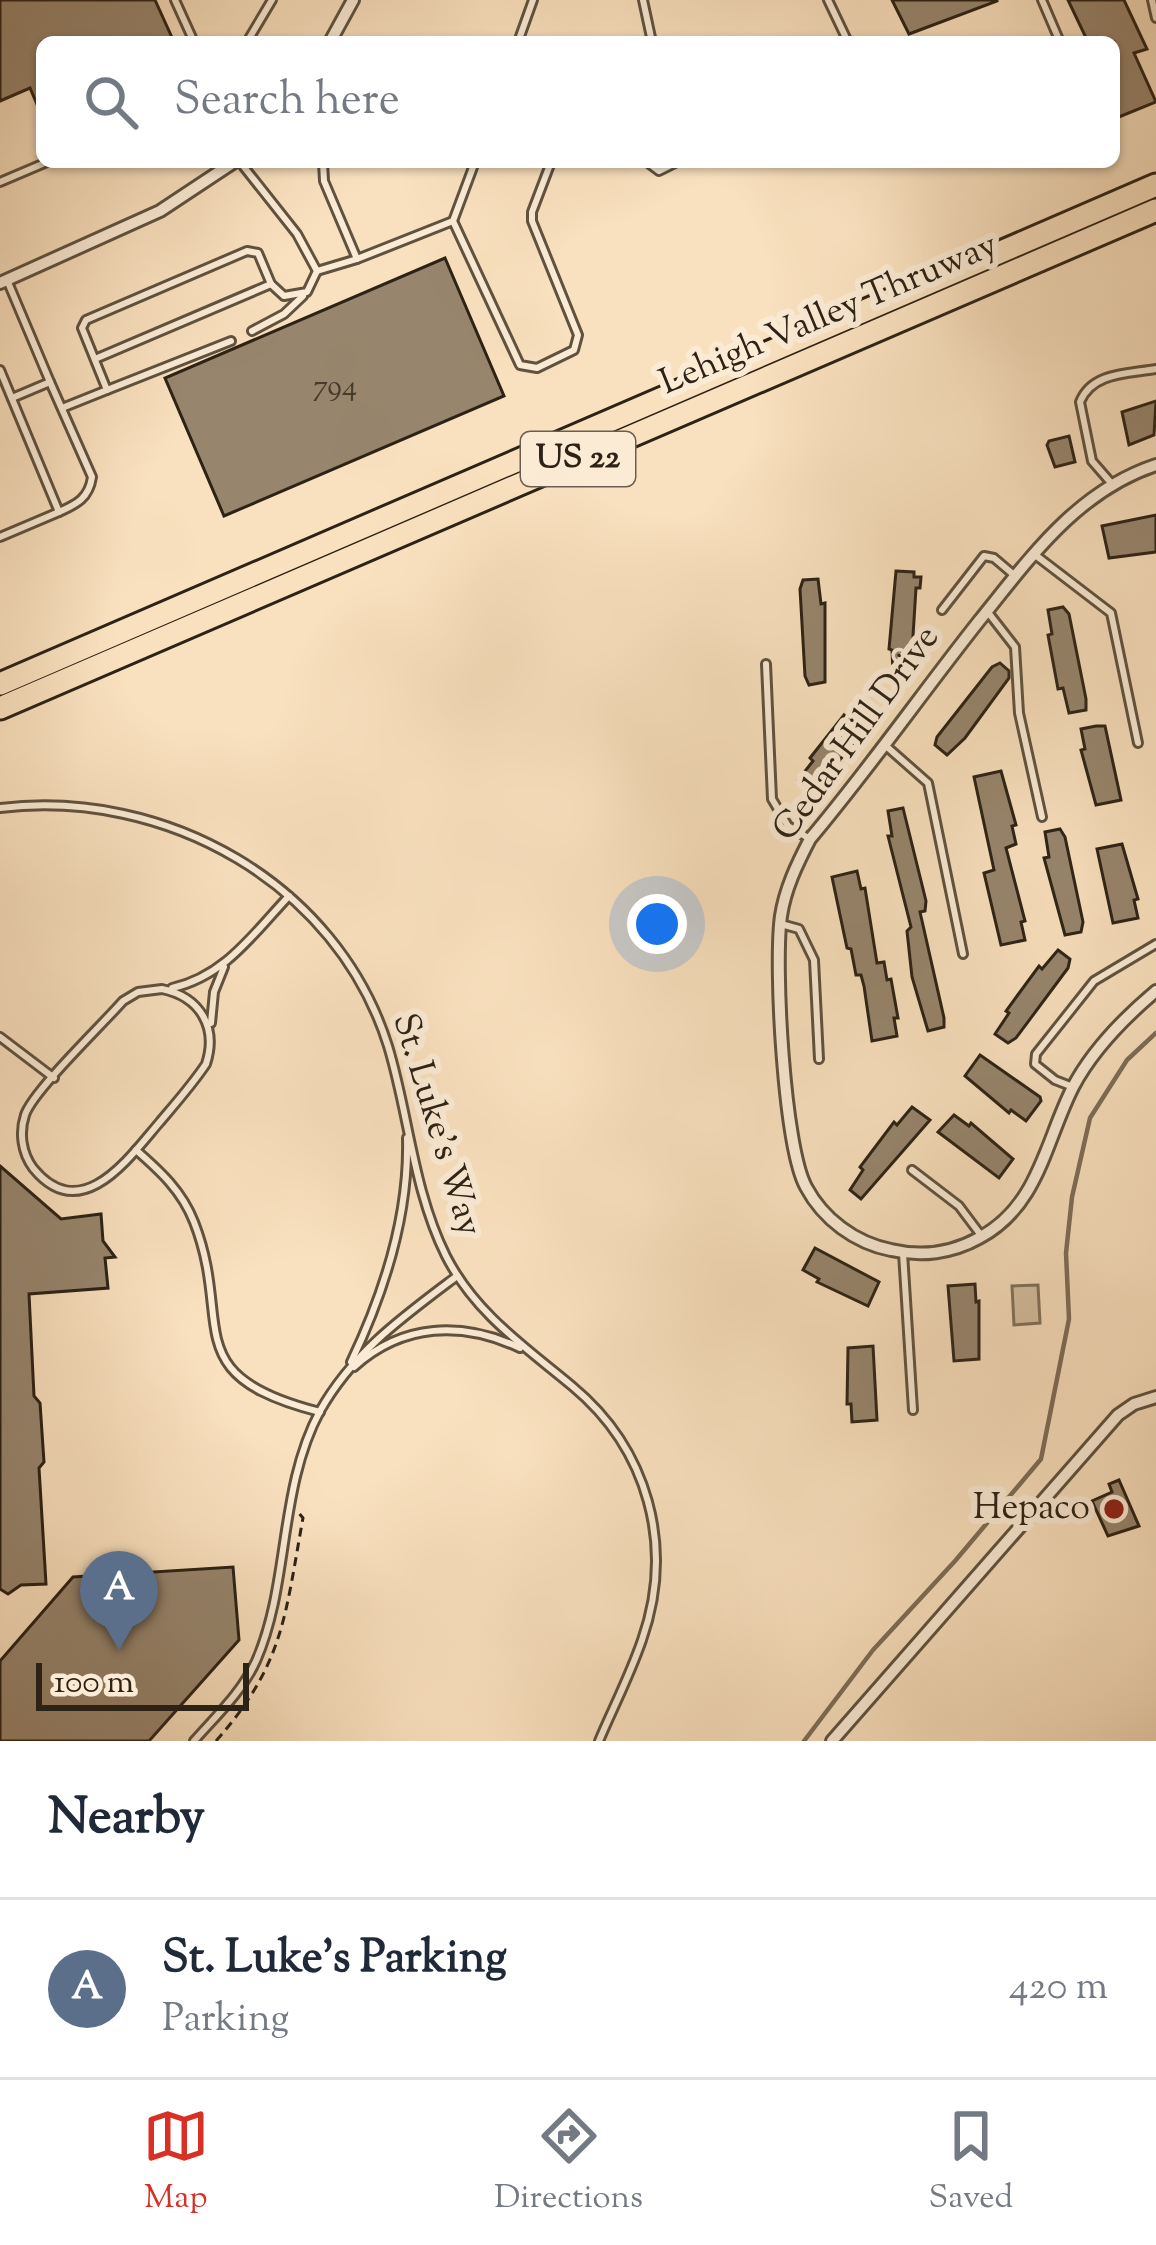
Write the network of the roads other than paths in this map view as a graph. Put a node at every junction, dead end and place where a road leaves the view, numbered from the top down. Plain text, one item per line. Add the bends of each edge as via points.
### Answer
1 (175, 0) edge
2 (272, 0) edge
3 (353, 0) edge
4 (533, 0) edge
5 (643, 0) edge
6 (828, 0) edge
7 (1042, 0) edge
8 (1151, 0) edge
9 (1156, 18) edge
10 (191, 36) edge
11 (251, 36) edge
12 (333, 36) edge
13 (520, 36) edge
14 (651, 36) edge
15 (845, 36) edge
16 (1057, 36) edge
17 (36, 167) edge
18 (228, 168) edge
19 (242, 168) edge
20 (323, 168) edge
21 (473, 168) edge
22 (549, 168) edge
23 (0, 182) edge
24 (1156, 185) edge
25 (1156, 210) edge
26 (453, 221) junction
27 (357, 259) junction
28 (317, 271) junction
29 (4, 282) edge
30 (271, 284) junction
31 (307, 292) junction
32 (252, 331) dead end
33 (231, 341) dead end
34 (95, 359) junction
35 (1156, 368) edge
36 (0, 370) edge
37 (50, 382) junction
38 (107, 389) junction
39 (12, 398) junction
40 (62, 408) junction
41 (1156, 465) edge
42 (1112, 484) junction
43 (58, 512) junction
44 (0, 537) edge
45 (1034, 554) junction
46 (1014, 575) junction
47 (942, 610) dead end
48 (987, 611) junction
49 (766, 664) dead end
50 (0, 684) edge
51 (0, 708) edge
52 (1138, 742) dead end
53 (883, 744) junction
54 (0, 808) edge
55 (1042, 818) dead end
56 (809, 839) junction
57 (289, 896) junction
58 (781, 923) junction
59 (1156, 944) edge
60 (963, 954) dead end
61 (226, 964) junction
62 (162, 989) junction
63 (1156, 991) edge
64 (0, 1037) edge
65 (210, 1037) junction
66 (819, 1059) dead end
67 (54, 1078) junction
68 (1073, 1087) junction
69 (404, 1105) junction
70 (136, 1150) junction
71 (912, 1170) dead end
72 (982, 1237) junction
73 (903, 1253) junction
74 (458, 1276) junction
75 (539, 1359) junction
76 (339, 1382) junction
77 (1156, 1397) edge
78 (914, 1410) dead end
79 (320, 1412) junction
80 (194, 1741) edge
81 (599, 1741) edge
82 (832, 1741) edge

1 - 10 lane
2 - 11 lane
3 - 12 street
4 - 13 lane
5 - 14 lane
6 - 15 lane
7 - 16 lane
8 - 9 lane
17 - 23 lane
18 - 29 street via 160,212
19 - 28 lane
20 - 27 lane
21 - 26 lane
22 - 26 lane via 532,221 578,335 574,350 537,368 520,365
24 - 50 highway, Lehigh Valley Thruway / US 22
25 - 51 highway, Lehigh Valley Thruway / US 22
26 - 27 lane
27 - 28 lane
28 - 31 lane
29 - 37 lane
30 - 31 lane via 284,296
30 - 34 lane
30 - 34 lane via 258,253 247,251 86,320
31 - 32 lane
33 - 38 lane
34 - 38 lane
35 - 42 lane via 1095,380 1083,393 1091,461
36 - 39 lane
37 - 39 lane
37 - 40 lane
38 - 40 lane
39 - 43 lane
40 - 43 lane via 92,477 79,503
41 - 42 street, Cedar Hill Drive
42 - 45 street, Cedar Hill Drive
43 - 44 lane
45 - 46 street, Cedar Hill Drive
45 - 52 lane via 1112,613
46 - 47 lane via 984,556
46 - 48 street, Cedar Hill Drive
48 - 53 street, Cedar Hill Drive
48 - 55 lane via 1015,647 1019,713
49 - 56 lane via 772,799 788,826
53 - 56 street, Cedar Hill Drive
53 - 60 lane via 928,783
54 - 57 lane, St. Luke's Way via 84,807 152,820 220,849
56 - 58 street, Cedar Hill Drive
57 - 61 lane
57 - 69 lane, St. Luke's Way via 363,988
58 - 66 lane via 799,928 814,960
58 - 73 street, Cedar Hill Drive via 784,1054 799,1172 845,1231
59 - 68 lane via 1094,981 1036,1054 1040,1071
61 - 62 lane via 197,982
61 - 65 lane
62 - 65 lane via 197,1006
62 - 67 lane via 123,1001
63 - 68 street, Cedar Hill Drive via 1114,1030
64 - 67 lane
65 - 70 lane via 204,1067
67 - 70 lane via 22,1123 25,1152 42,1176 92,1188
68 - 72 street, Cedar Hill Drive via 1028,1193
69 - 74 lane, St. Luke's Way via 428,1212
69 - 76 lane via 397,1234
70 - 79 lane via 176,1188 195,1223 224,1360 255,1387
71 - 72 lane via 959,1206
72 - 73 street, Cedar Hill Drive via 939,1252
73 - 78 lane
74 - 75 lane, St. Luke's Way via 490,1318
74 - 76 lane, St. Luke's Way via 373,1342
75 - 76 lane via 488,1336 428,1330 372,1352
75 - 81 lane, St. Luke's Way via 622,1439 652,1516 650,1615
76 - 79 lane, St. Luke's Way
77 - 82 street via 1118,1415
79 - 80 lane, St. Luke's Way via 296,1474 259,1653

